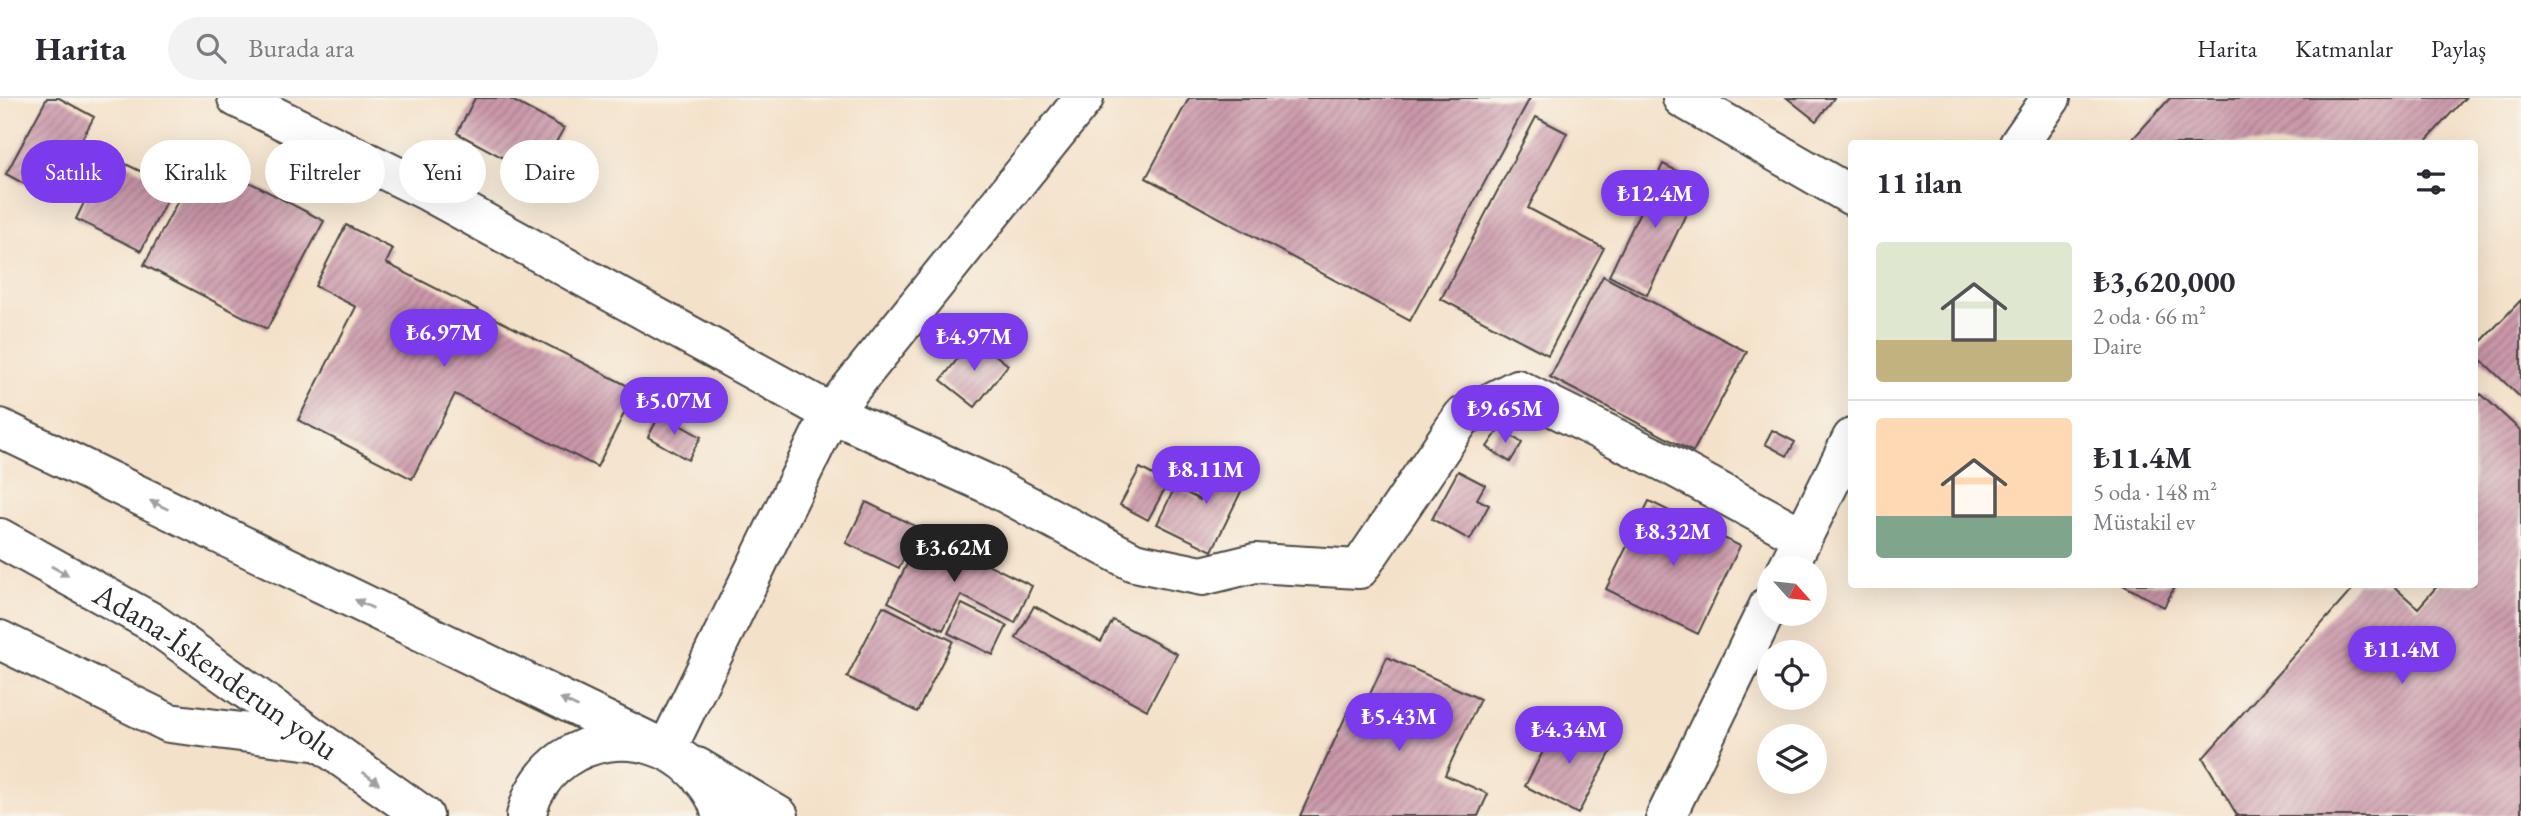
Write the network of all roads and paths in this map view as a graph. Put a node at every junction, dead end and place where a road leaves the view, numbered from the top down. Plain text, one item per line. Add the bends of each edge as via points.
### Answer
1 (237, 98) edge
2 (1084, 98) edge
3 (1682, 98) edge
4 (2051, 98) edge
5 (2022, 140) edge
6 (1848, 194) edge
7 (831, 413) junction
8 (0, 428) edge
9 (1848, 446) edge
10 (0, 538) edge
11 (1795, 553) edge
12 (1759, 626) edge
13 (0, 640) edge
14 (320, 742) junction
15 (667, 750) junction
16 (424, 816) edge
17 (526, 816) edge
18 (721, 816) edge
19 (779, 816) edge
20 (1666, 816) edge

1 - 7 main road via 429,192
2 - 7 main road
3 - 6 main road
4 - 5 main road
7 - 11 main road via 988,484 1134,562 1202,576 1255,563 1359,569 1462,418 1517,389 1674,467
7 - 15 main road
15 -> 8 main road
9 - 11 main road
10 -> 14 main road, Adana-İskenderun yolu via 150,621
12 - 20 main road
13 - 14 main road via 169,723
14 -> 16 main road, Adana-İskenderun yolu
15 - 17 main road via 618,740 584,748 554,766 533,795
15 - 18 main road via 705,781
15 - 19 main road

